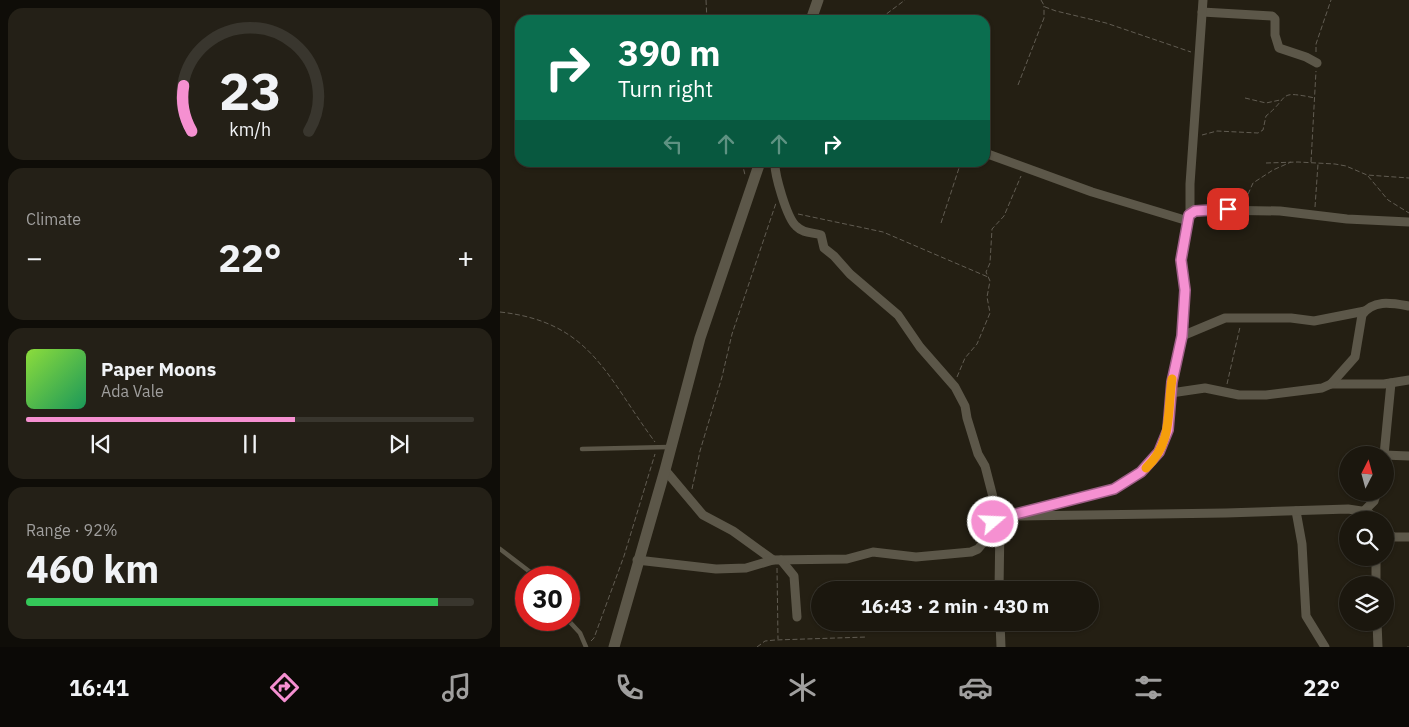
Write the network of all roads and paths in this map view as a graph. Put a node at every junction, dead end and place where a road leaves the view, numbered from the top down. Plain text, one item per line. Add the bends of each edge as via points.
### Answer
1 (706, 0) edge
2 (818, 0) edge
3 (905, 0) edge
4 (1041, 0) edge
5 (1203, 0) edge
6 (1331, 0) edge
7 (1044, 5) junction
8 (1202, 12) junction
9 (707, 15) edge
10 (813, 15) edge
11 (885, 15) edge
12 (1199, 55) junction
13 (1317, 63) junction
14 (1018, 84) dead end
15 (1245, 98) dead end
16 (1315, 98) junction
17 (1280, 100) junction
18 (1193, 140) junction
19 (990, 155) edge
20 (1292, 162) junction
21 (1311, 162) junction
22 (1266, 163) dead end
23 (1318, 163) junction
24 (758, 167) edge
25 (776, 167) edge
26 (959, 167) edge
27 (1025, 167) junction
28 (1367, 176) junction
29 (1409, 178) edge
30 (776, 199) dead end
31 (1239, 210) junction
32 (788, 212) junction
33 (1409, 213) edge
34 (1314, 215) junction
35 (1189, 217) junction
36 (1409, 222) edge
37 (941, 223) dead end
38 (989, 278) junction
39 (1409, 306) edge
40 (1365, 311) junction
41 (500, 312) edge
42 (1247, 317) junction
43 (1182, 336) junction
44 (1409, 380) edge
45 (1391, 382) junction
46 (1331, 384) junction
47 (954, 385) junction
48 (1217, 390) junction
49 (1171, 393) junction
50 (658, 446) junction
51 (1385, 446) edge
52 (671, 447) junction
53 (582, 450) dead end
54 (1394, 455) edge
55 (1409, 456) edge
56 (666, 470) junction
57 (690, 500) junction
58 (1296, 511) junction
59 (1356, 511) edge
60 (1009, 516) junction
61 (1000, 522) junction
62 (993, 530) junction
63 (1394, 537) edge
64 (1409, 537) edge
65 (500, 549) edge
66 (638, 560) junction
67 (777, 560) junction
68 (522, 566) edge
69 (999, 581) edge
70 (797, 617) dead end
71 (576, 631) edge
72 (1000, 631) edge
73 (1377, 631) edge
74 (867, 637) dead end
75 (778, 640) junction
76 (586, 646) edge
77 (614, 647) edge
78 (757, 647) edge
79 (1000, 647) edge
80 (1325, 647) edge
81 (1378, 647) edge

1 - 9 path
2 - 10 street
3 - 11 path
4 - 7 path
5 - 8 street
6 - 13 path via 1316,44
7 - 12 path via 1056,12 1106,23
7 - 14 path via 1044,18
8 - 12 street
8 - 13 street via 1274,17 1279,48
12 - 18 street
13 - 16 path
15 - 17 path via 1266,103
16 - 17 path via 1292,93
16 - 21 path
17 - 18 path via 1276,109 1266,116 1264,130 1260,132 1217,131
18 - 35 street
19 - 27 street
20 - 21 path
20 - 22 path
20 - 31 path via 1253,183
21 - 23 path
23 - 28 path via 1346,166
23 - 34 path
24 - 52 street via 700,338
25 - 32 street
26 - 37 path
27 - 35 street via 1092,192
27 - 38 path via 1004,216 992,228 990,263 986,272
28 - 29 path
28 - 33 path via 1388,200
30 - 57 path via 764,244 732,334
31 - 34 street
31 - 35 street via 1210,210
32 - 38 path via 883,232
32 - 47 street via 796,226 807,234 821,235 824,248 898,315 920,347
34 - 36 street via 1346,220
35 - 43 street via 1181,260 1185,290
38 - 47 path via 987,296 990,313
39 - 40 street via 1385,302
40 - 42 street via 1314,321
40 - 46 street via 1355,357
41 - 50 path via 551,324 595,355
42 - 43 street via 1225,318
42 - 48 path via 1240,325 1228,382 1225,388
43 - 49 street
44 - 45 street
45 - 46 street
45 - 51 street
46 - 48 street via 1310,391 1266,395
47 - 62 street via 965,406 966,418 985,466 993,497
48 - 49 street via 1205,388
49 - 60 street via 1165,441 1152,463 1135,477 1105,492
50 - 52 lane
50 - 53 lane
50 - 76 path via 624,556 594,638
52 - 56 street
54 - 55 street
56 - 57 street
56 - 66 street
57 - 67 street via 703,515
58 - 59 street
58 - 60 street
58 - 80 street via 1302,544 1306,616
60 - 61 street
61 - 62 street
61 - 69 street
62 - 67 street via 978,549 962,554 916,557 873,552 847,559
63 - 64 street
65 - 68 lane
66 - 67 street via 716,569 746,568
66 - 77 street
67 - 70 street via 794,576
67 - 75 path
71 - 76 lane
72 - 79 street
73 - 81 street
74 - 75 path
75 - 78 path via 765,641

